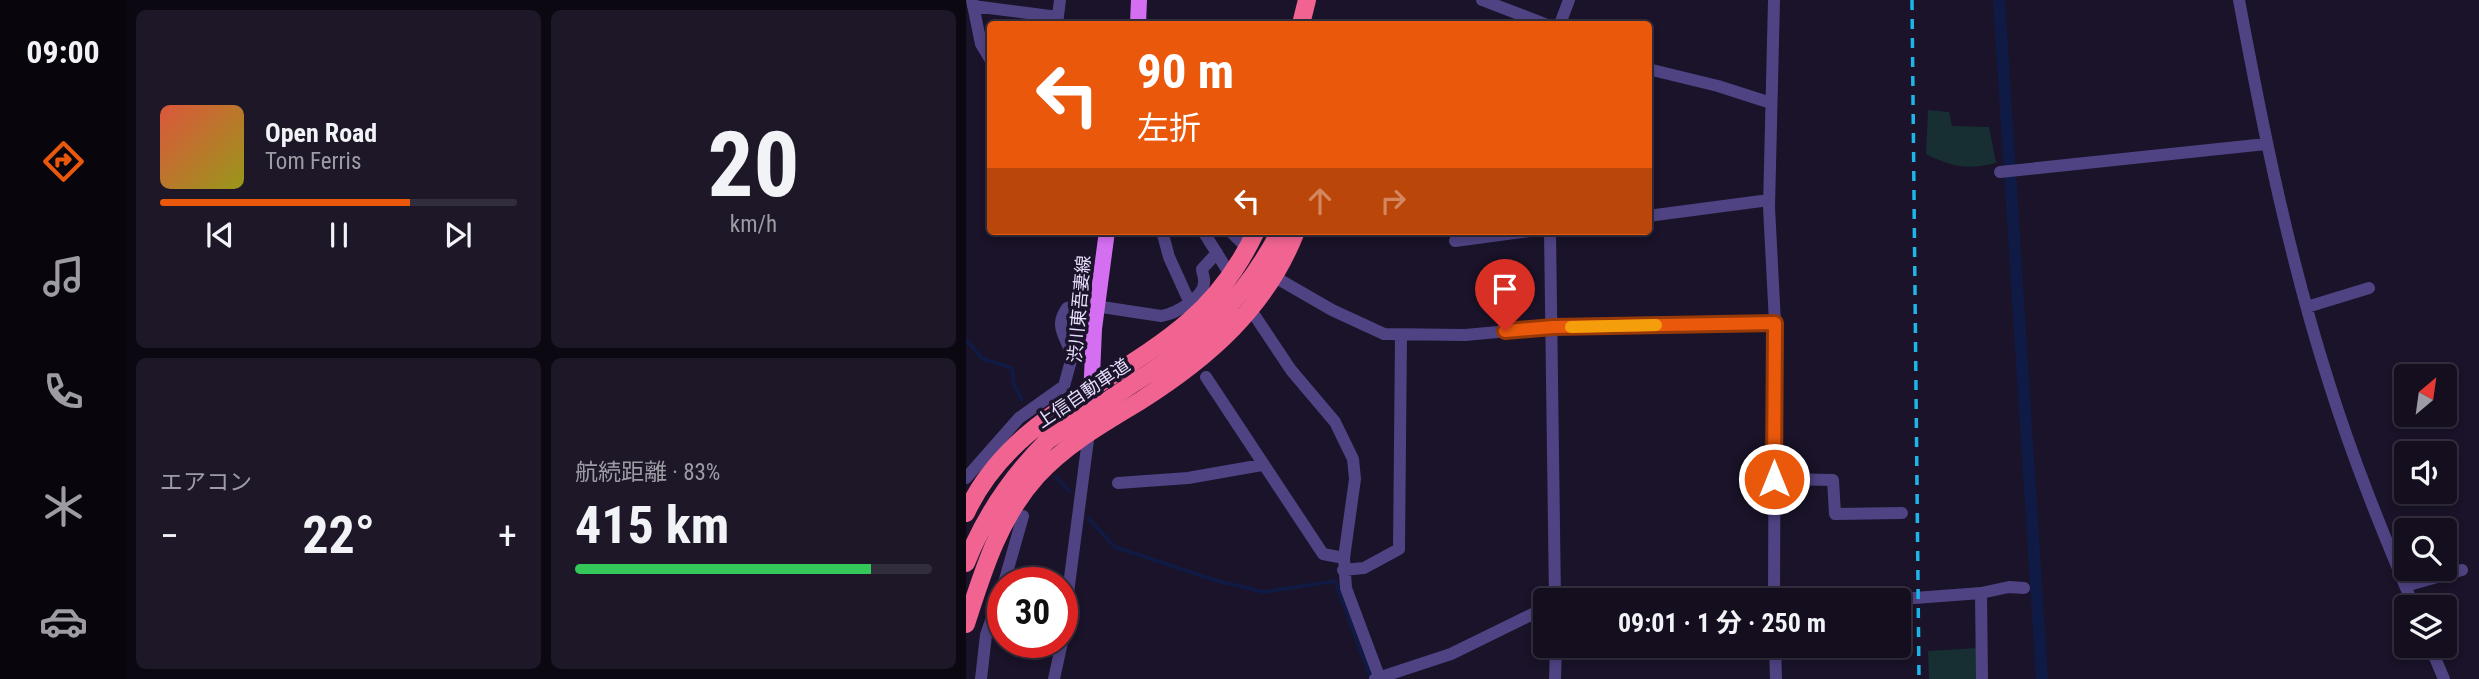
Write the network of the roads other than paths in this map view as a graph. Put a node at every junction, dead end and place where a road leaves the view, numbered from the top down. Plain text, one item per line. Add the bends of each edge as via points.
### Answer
1 (1060, 0) edge
2 (1139, 0) edge
3 (1307, 0) edge
4 (1318, 0) edge
5 (1482, 0) edge
6 (1569, 0) edge
7 (1774, 0) edge
8 (2239, 0) edge
9 (973, 3) edge
10 (1058, 21) edge
11 (1138, 21) edge
12 (1302, 21) edge
13 (1314, 21) edge
14 (1537, 21) edge
15 (1561, 21) edge
16 (987, 54) edge
17 (1652, 70) edge
18 (1771, 103) junction
19 (2266, 144) junction
20 (2000, 172) dead end
21 (1769, 200) junction
22 (1652, 215) edge
23 (1106, 235) edge
24 (1162, 235) edge
25 (1206, 235) edge
26 (1234, 235) edge
27 (1254, 235) edge
28 (1270, 235) edge
29 (1278, 235) edge
30 (1294, 235) edge
31 (1500, 235) edge
32 (1550, 235) edge
33 (1455, 241) dead end
34 (1243, 244) dead end
35 (1217, 253) junction
36 (1226, 268) dead end
37 (1251, 280) junction
38 (1280, 280) dead end
39 (2369, 288) dead end
40 (1189, 301) junction
41 (1096, 306) junction
42 (2306, 307) junction
43 (1255, 316) dead end
44 (1775, 323) junction
45 (1553, 327) junction
46 (1401, 336) junction
47 (1206, 377) dead end
48 (1092, 385) junction
49 (1089, 432) junction
50 (1262, 465) junction
51 (966, 478) edge
52 (1774, 479) junction
53 (1833, 480) junction
54 (1847, 480) dead end
55 (1118, 483) dead end
56 (966, 513) edge
57 (1902, 513) dead end
58 (1023, 516) dead end
59 (966, 563) edge
60 (1344, 564) junction
61 (1008, 567) edge
62 (1072, 567) edge
63 (2462, 570) dead end
64 (2405, 586) junction
65 (1555, 588) edge
66 (1774, 588) edge
67 (2024, 588) dead end
68 (1981, 593) junction
69 (2409, 595) edge
70 (1911, 598) edge
71 (1533, 614) edge
72 (968, 627) edge
73 (987, 632) edge
74 (986, 635) junction
75 (1058, 658) edge
76 (1556, 658) edge
77 (1775, 658) edge
78 (2435, 658) edge
79 (1378, 678) edge
80 (982, 679) edge
81 (1054, 679) edge
82 (1555, 679) edge
83 (1776, 679) edge
84 (1982, 679) edge
85 (2444, 679) edge

1 - 10 street
2 - 11 main road
3 - 12 highway
4 - 13 highway
5 - 14 street
6 - 15 street
7 - 18 street
8 - 19 street
9 - 10 street
9 - 16 street
17 - 18 street
18 - 21 street
19 - 20 street
19 - 42 street
21 - 22 street
21 - 44 street
23 - 41 main road, 渋川東吾妻線
24 - 40 street
25 - 35 street
26 - 34 street
27 - 48 highway via 1234,271 1202,309 1157,346
28 - 37 highway, 上信自動車道
29 - 37 highway, 上信自動車道
30 - 49 highway via 1268,286 1226,337 1174,379
31 - 33 street
32 - 45 street
35 - 36 street
35 - 40 street via 1204,265 1201,289
37 - 59 highway, 上信自動車道, bridge via 1191,345 1048,440 1004,489
38 - 46 street via 1368,328
39 - 42 street
40 - 41 street via 1175,314 1161,316
41 - 48 main road, 渋川東吾妻線
41 - 51 street via 1073,304 1059,319 1060,333 1072,357 1064,386 1019,418
42 - 64 street via 2361,480
43 - 60 street via 1348,444 1355,479
44 - 45 street
44 - 52 street
45 - 46 street
45 - 65 street
46 - 60 street via 1399,549 1364,568
47 - 50 street
48 - 49 main road, 渋川東吾妻線
48 - 56 highway via 1019,441 984,482
49 - 62 street
49 - 72 highway via 1062,451 1020,497 987,557
50 - 55 street via 1188,478
50 - 60 street via 1324,554
52 - 53 street
52 - 66 street
53 - 54 street
53 - 57 street via 1835,514
58 - 61 street
60 - 79 street via 1357,624
63 - 64 street
64 - 69 street
67 - 68 street
68 - 70 street
68 - 84 street
71 - 79 street via 1451,654
72 - 74 street
73 - 74 street
74 - 80 street
75 - 81 street
76 - 82 street
77 - 83 street
78 - 85 street

